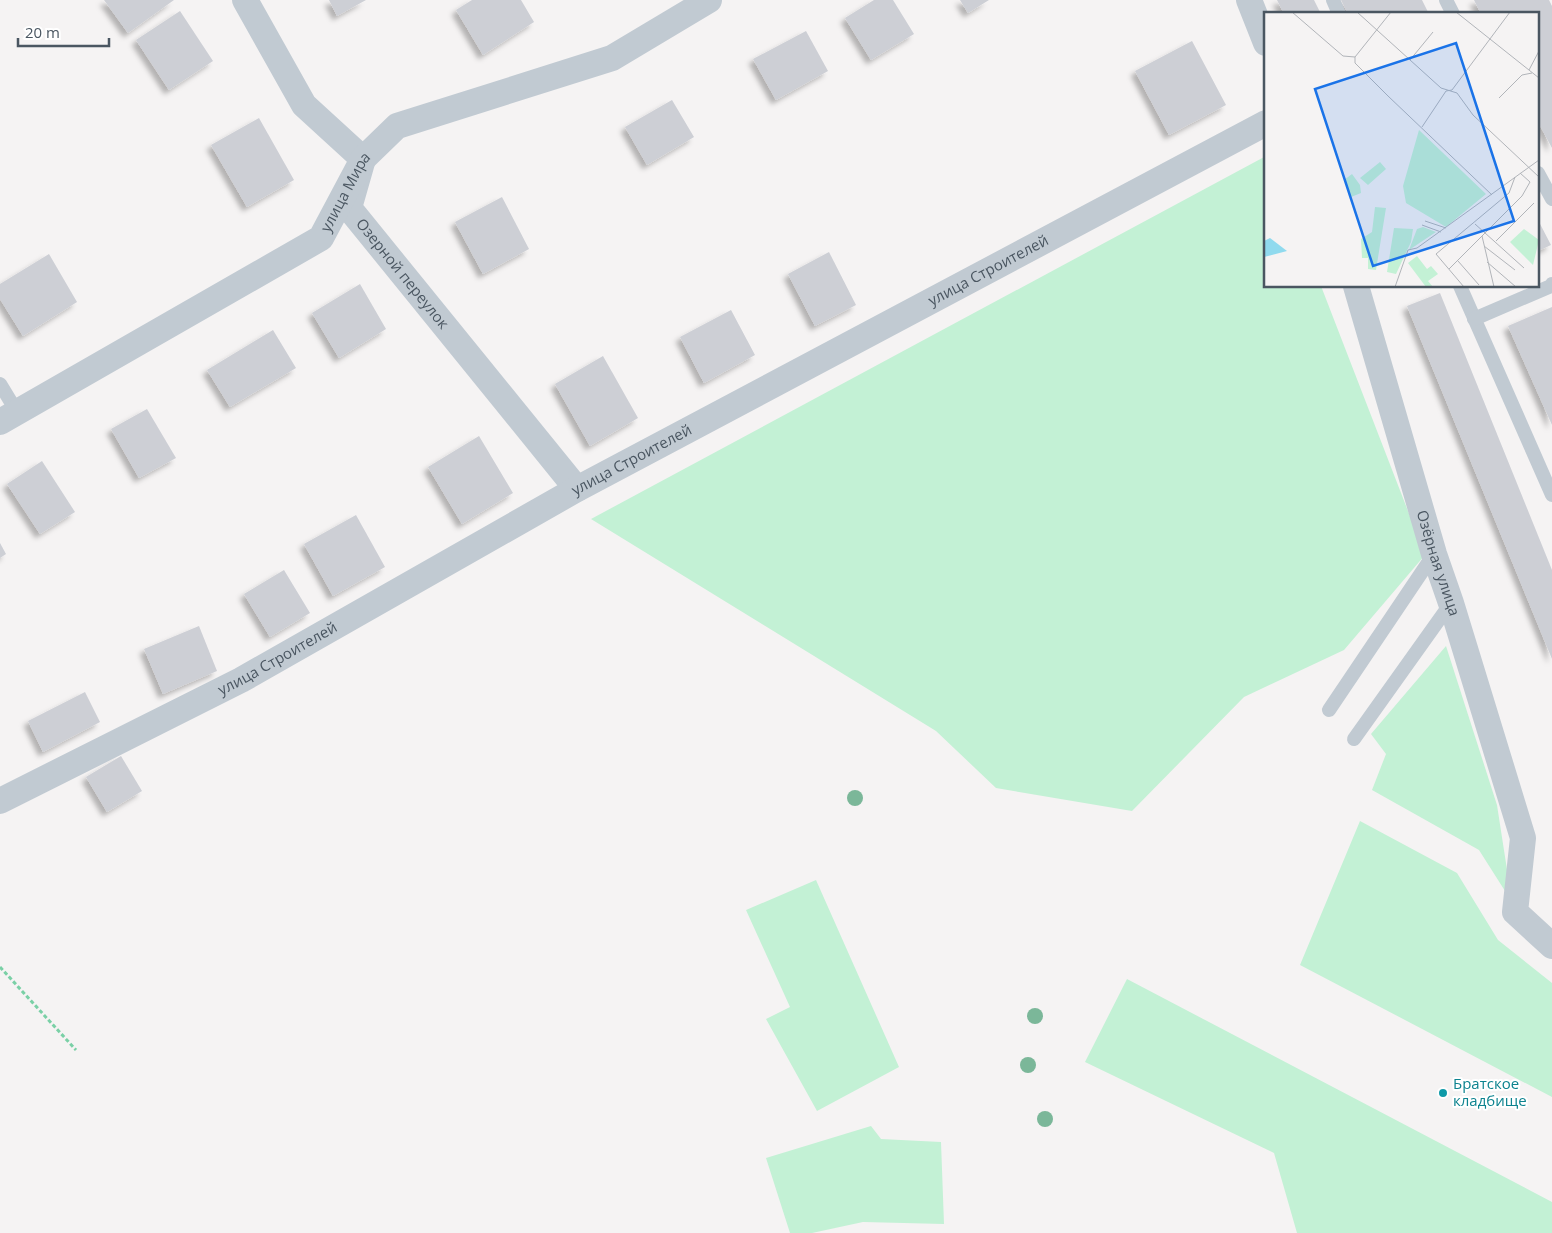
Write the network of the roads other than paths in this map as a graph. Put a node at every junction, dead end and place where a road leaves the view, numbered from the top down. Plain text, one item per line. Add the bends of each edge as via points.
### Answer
1 (245, 0) edge
2 (709, 0) edge
3 (1249, 0) edge
4 (1333, 0) edge
5 (1446, 0) edge
6 (1338, 12) edge
7 (1452, 12) edge
8 (1264, 38) edge
9 (1264, 124) edge
10 (363, 159) junction
11 (1540, 177) edge
12 (1552, 199) edge
13 (1552, 285) edge
14 (1357, 288) edge
15 (1461, 288) edge
16 (1474, 319) junction
17 (0, 384) edge
18 (9, 417) edge
19 (577, 488) junction
20 (1552, 494) edge
21 (1434, 554) junction
22 (1451, 604) junction
23 (1329, 710) dead end
24 (1354, 739) dead end
25 (0, 801) edge
26 (1552, 946) edge

1 - 10 street via 304,105
2 - 10 street, улица Мира via 612,58 397,126
3 - 8 street
4 - 6 lane
5 - 7 lane
9 - 19 street, улица Строителей
10 - 18 street, улица Мира via 321,238
10 - 19 street, Озерной переулок via 349,208
11 - 12 lane
13 - 16 lane
14 - 21 street, Озёрная улица
15 - 16 lane
16 - 20 lane
17 - 18 lane
19 - 25 street, улица Строителей via 241,680
21 - 22 street, Озёрная улица
21 - 23 lane
22 - 24 lane
22 - 26 street, Озёрная улица via 1523,838 1515,912

